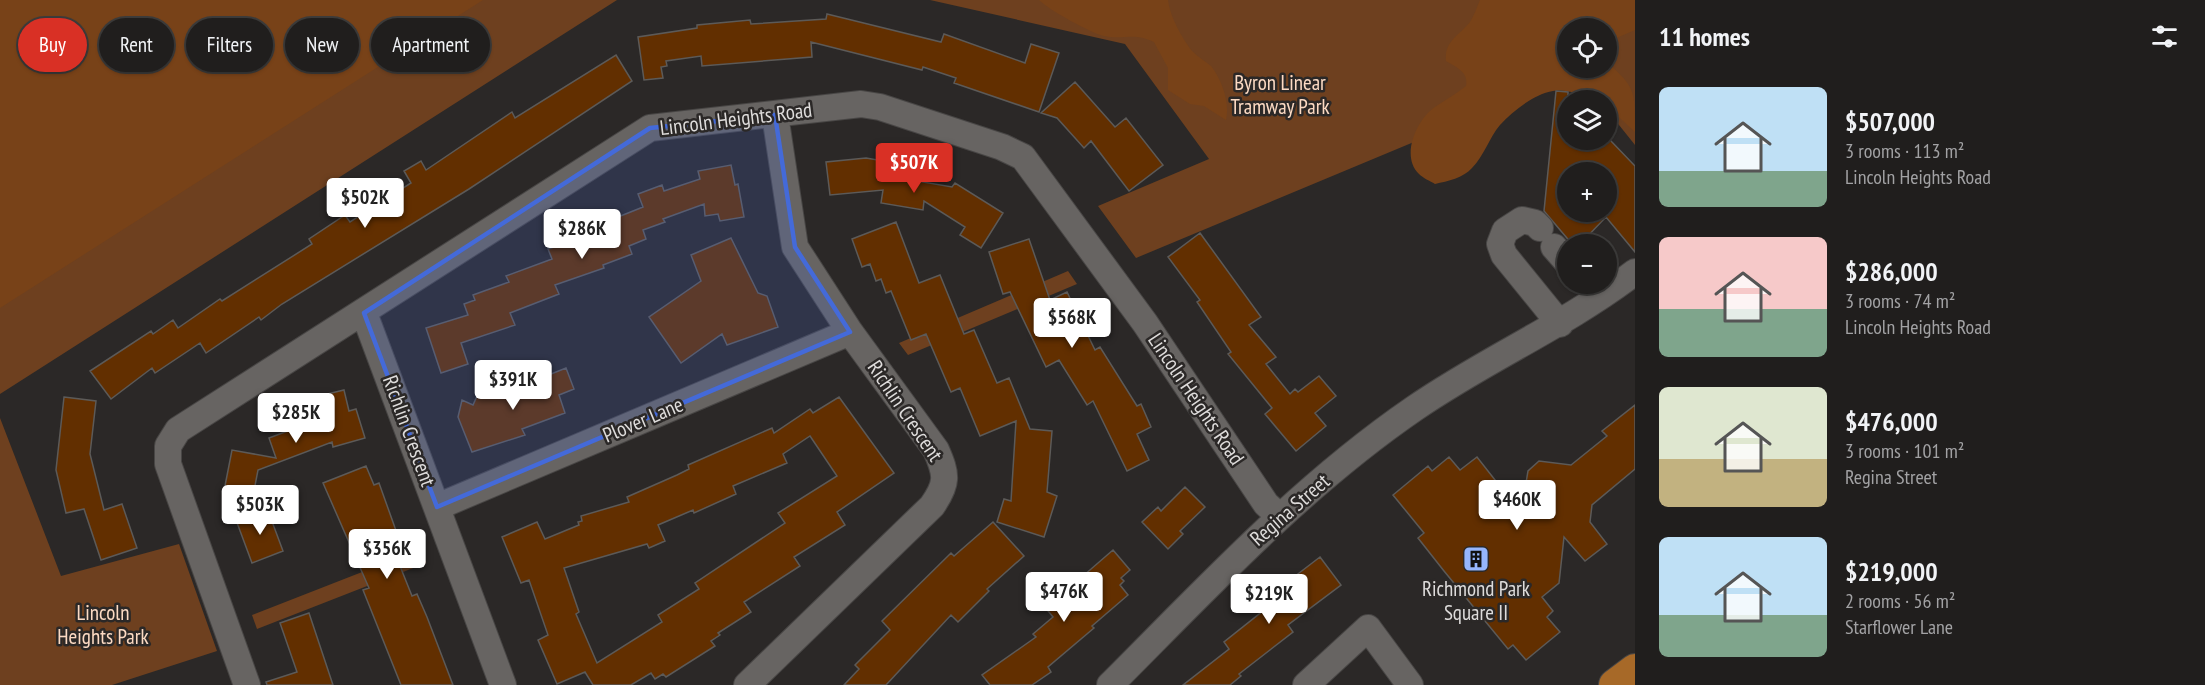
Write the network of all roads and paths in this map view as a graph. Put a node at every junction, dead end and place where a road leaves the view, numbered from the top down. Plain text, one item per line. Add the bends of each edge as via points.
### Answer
1 (775, 115) junction
2 (1554, 246) edge
3 (1635, 272) edge
4 (1617, 280) edge
5 (1589, 294) edge
6 (364, 313) junction
7 (1560, 324) junction
8 (850, 332) junction
9 (437, 507) junction
10 (1279, 516) junction
11 (1635, 670) edge
12 (247, 685) edge
13 (503, 685) edge
14 (747, 685) edge
15 (1110, 685) edge
16 (1306, 685) edge
17 (1410, 685) edge
18 (1615, 685) edge

1 - 6 street, Lincoln Heights Road via 650,128
1 - 8 street, Richlin Crescent via 795,247
1 - 10 street, Lincoln Heights Road via 861,104 880,107 1002,147 1023,158 1145,323 1266,504
2 - 7 street via 1534,223 1522,220 1505,231 1500,244 1504,255
3 - 4 street, Regina Street
5 - 7 street, Regina Street
6 - 9 street, Richlin Crescent
6 - 12 street, Lincoln Heights Road via 178,430 168,446 168,464
7 - 10 street, Regina Street via 1461,379 1400,419
8 - 9 street, Plover Lane
8 - 14 street, Richlin Crescent via 936,450 943,467 944,489 932,506
9 - 13 street, Richlin Crescent
10 - 15 street, Regina Street
11 - 18 main road
16 - 17 street via 1368,628

